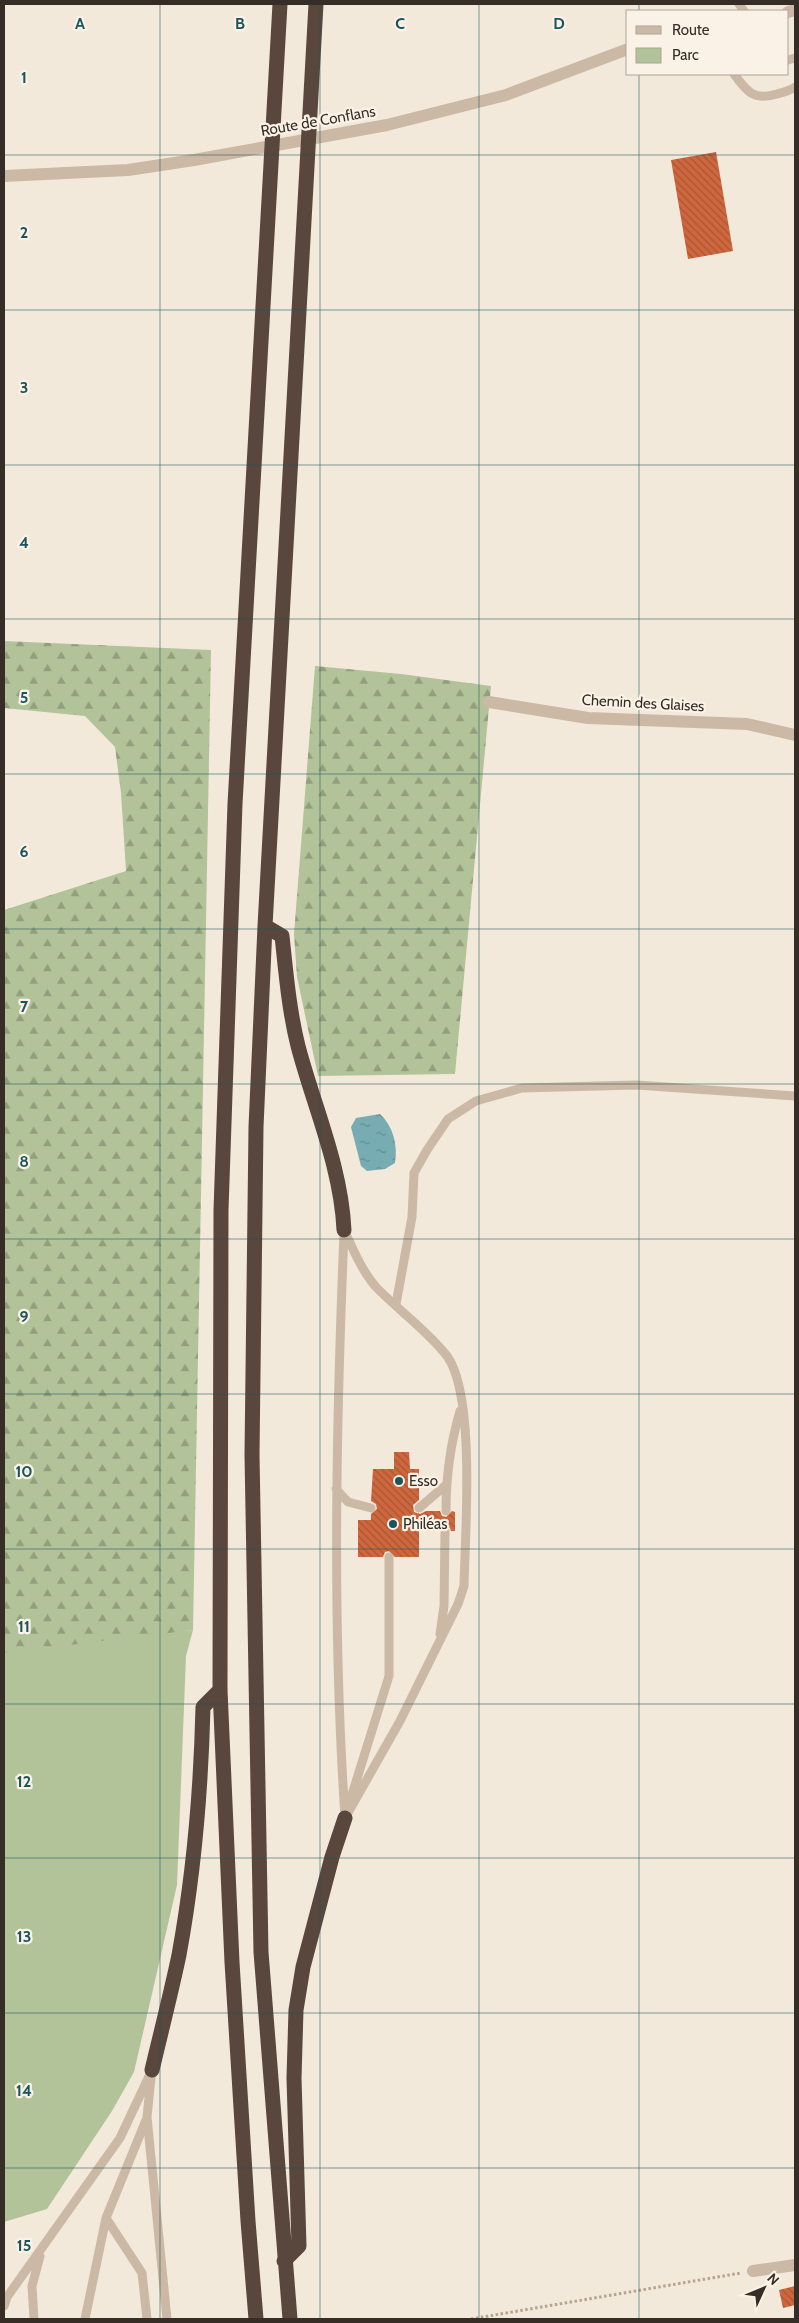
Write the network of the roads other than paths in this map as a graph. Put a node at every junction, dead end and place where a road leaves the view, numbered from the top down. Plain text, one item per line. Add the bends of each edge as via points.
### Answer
1 (280, 4) edge
2 (316, 4) edge
3 (626, 50) edge
4 (735, 75) edge
5 (795, 87) edge
6 (4, 176) edge
7 (489, 702) dead end
8 (795, 735) edge
9 (265, 926) junction
10 (795, 1096) edge
11 (344, 1230) junction
12 (396, 1304) junction
13 (462, 1403) junction
14 (446, 1485) junction
15 (336, 1489) junction
16 (371, 1508) dead end
17 (419, 1508) dead end
18 (446, 1511) dead end
19 (445, 1531) dead end
20 (389, 1557) dead end
21 (439, 1644) junction
22 (220, 1690) junction
23 (345, 1818) junction
24 (152, 2070) junction
25 (147, 2118) junction
26 (106, 2218) junction
27 (41, 2250) junction
28 (284, 2261) junction
29 (795, 2265) edge
30 (753, 2271) road end
31 (4, 2306) edge
32 (34, 2319) edge
33 (85, 2319) edge
34 (147, 2319) edge
35 (167, 2319) edge
36 (256, 2319) edge
37 (290, 2319) edge

1 - 22 highway via 234,814 221,1210
2 - 9 highway
3 - 6 street, Route de Conflans via 506,95 387,124 128,170
4 - 5 lane via 752,95 764,98
7 - 8 street, Chemin des Glaises via 588,718 747,724
9 - 11 highway via 282,936 288,996 298,1045 340,1184
9 - 28 highway via 256,1127 252,1455 261,1952
10 - 12 lane via 636,1085 522,1088 476,1101 448,1119 414,1173 412,1216
11 - 12 lane via 375,1286
11 - 15 lane
12 - 13 lane via 447,1357 457,1378
13 - 14 lane via 450,1449
13 - 21 lane via 466,1450 464,1586
14 - 17 lane
14 - 18 lane
15 - 16 lane via 348,1502
15 - 23 lane via 338,1691
19 - 21 lane via 444,1606
20 - 23 lane via 389,1676
21 - 23 lane
22 - 24 highway via 203,1707 201,1780 186,1911
22 - 36 highway via 232,1962
23 - 28 highway via 303,1967 296,2010 294,2078 299,2246
24 - 25 lane
24 - 27 lane via 120,2138
25 - 26 lane
25 - 35 lane
26 - 33 lane
26 - 34 lane via 142,2273
27 - 31 lane
27 - 32 lane via 32,2286
28 - 37 highway
29 - 30 street

